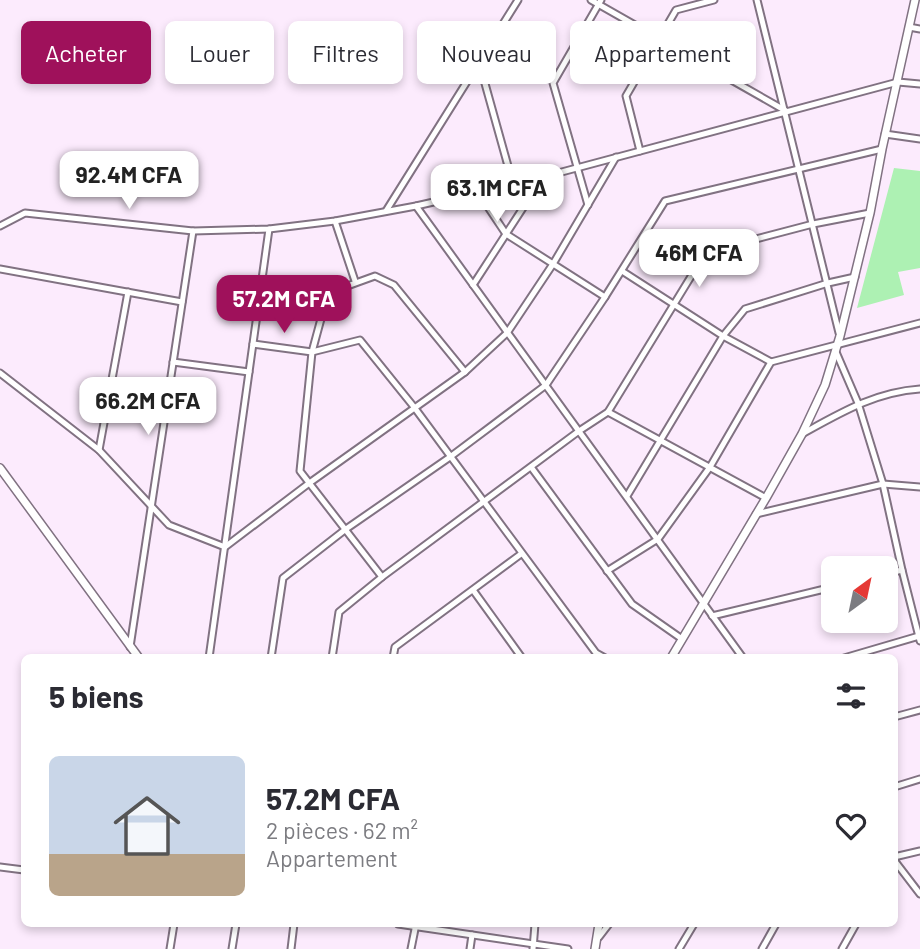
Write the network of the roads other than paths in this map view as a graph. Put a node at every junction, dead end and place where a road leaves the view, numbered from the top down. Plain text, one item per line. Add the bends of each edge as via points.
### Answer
1 (518, 0) edge
2 (591, 0) edge
3 (714, 0) edge
4 (757, 0) edge
5 (915, 0) edge
6 (599, 2) edge
7 (505, 21) edge
8 (630, 21) edge
9 (670, 21) edge
10 (909, 27) junction
11 (920, 29) edge
12 (898, 82) junction
13 (465, 84) edge
14 (485, 84) edge
15 (633, 84) edge
16 (738, 84) edge
17 (920, 84) edge
18 (786, 111) junction
19 (885, 134) junction
20 (920, 139) edge
21 (882, 149) junction
22 (640, 151) junction
23 (616, 157) junction
24 (577, 167) junction
25 (799, 168) junction
26 (543, 177) junction
27 (513, 184) junction
28 (478, 192) junction
29 (588, 205) junction
30 (416, 206) junction
31 (385, 212) junction
32 (870, 212) junction
33 (335, 221) junction
34 (813, 225) junction
35 (0, 226) edge
36 (269, 229) junction
37 (192, 231) junction
38 (506, 234) junction
39 (553, 264) junction
40 (0, 269) edge
41 (622, 271) junction
42 (855, 277) junction
43 (355, 281) junction
44 (828, 283) junction
45 (473, 285) junction
46 (128, 292) junction
47 (605, 297) junction
48 (182, 302) junction
49 (674, 305) junction
50 (920, 323) edge
51 (507, 333) junction
52 (723, 336) junction
53 (253, 344) junction
54 (838, 344) junction
55 (312, 352) junction
56 (173, 362) junction
57 (771, 362) junction
58 (249, 372) junction
59 (465, 372) junction
60 (0, 373) edge
61 (546, 385) junction
62 (920, 389) edge
63 (858, 403) junction
64 (414, 407) junction
65 (608, 412) junction
66 (579, 430) junction
67 (802, 434) junction
68 (661, 441) junction
69 (99, 450) junction
70 (450, 457) junction
71 (531, 467) junction
72 (710, 467) junction
73 (0, 468) edge
74 (308, 484) junction
75 (883, 484) junction
76 (920, 487) edge
77 (627, 496) junction
78 (766, 498) junction
79 (484, 503) junction
80 (151, 506) junction
81 (756, 514) junction
82 (346, 530) junction
83 (658, 539) junction
84 (225, 547) junction
85 (522, 554) junction
86 (902, 570) junction
87 (607, 571) junction
88 (898, 571) edge
89 (382, 577) junction
90 (473, 590) junction
91 (821, 590) edge
92 (704, 603) junction
93 (712, 616) junction
94 (919, 638) edge
95 (682, 639) junction
96 (130, 647) junction
97 (136, 654) edge
98 (210, 654) edge
99 (272, 654) edge
100 (333, 654) edge
101 (394, 654) edge
102 (519, 654) edge
103 (598, 654) edge
104 (673, 654) edge
105 (740, 654) edge
106 (859, 654) edge
107 (920, 710) edge
108 (898, 716) edge
109 (920, 779) edge
110 (898, 786) edge
111 (920, 851) edge
112 (898, 857) edge
113 (898, 864) edge
114 (0, 867) edge
115 (21, 870) edge
116 (920, 894) edge
117 (174, 927) edge
118 (236, 927) edge
119 (294, 927) edge
120 (415, 927) edge
121 (426, 927) edge
122 (535, 927) edge
123 (599, 927) edge
124 (607, 927) edge
125 (692, 927) edge
126 (774, 927) edge
127 (854, 927) edge
128 (472, 935) junction
129 (597, 940) junction
130 (533, 946) edge
131 (170, 949) edge
132 (232, 949) edge
133 (291, 949) edge
134 (411, 949) edge
135 (470, 949) edge
136 (568, 949) edge
137 (595, 949) edge
138 (679, 949) edge
139 (762, 949) edge
140 (842, 949) edge

1 - 7 street
2 - 6 street
3 - 9 street via 676,10
4 - 18 street
5 - 10 main road
6 - 8 street
6 - 24 street via 553,83
10 - 11 street
10 - 12 main road
12 - 17 street
12 - 18 street
12 - 19 main road
13 - 31 street
14 - 27 street
15 - 22 street via 626,96
16 - 18 street
18 - 22 street
18 - 25 street
19 - 20 street
19 - 21 main road
21 - 25 street
21 - 32 main road
22 - 23 street
23 - 24 street
23 - 29 street
24 - 26 street
24 - 29 street
25 - 34 street
25 - 41 street via 666,201
26 - 27 street
26 - 38 street
27 - 28 street
28 - 30 street
28 - 38 street
29 - 39 street
30 - 31 street
30 - 45 street
31 - 33 street
32 - 34 street
32 - 42 main road
33 - 36 street
33 - 43 street
34 - 44 street
34 - 49 street via 706,252
35 - 37 street via 25,213
36 - 37 street
36 - 53 street
37 - 48 street
38 - 39 street
38 - 45 street
39 - 47 street
39 - 51 street
40 - 46 street
41 - 47 street
41 - 49 street
42 - 44 street
42 - 54 main road
43 - 55 street via 328,293
43 - 59 street via 375,275 394,285
44 - 52 street via 745,309
44 - 54 street
45 - 51 street
46 - 48 street
46 - 69 street
47 - 61 street
48 - 56 street
49 - 52 street
49 - 65 street
50 - 54 street
51 - 59 street
51 - 61 street
52 - 57 street
52 - 68 street
53 - 55 street
53 - 58 street
54 - 57 street
54 - 63 street
54 - 67 main road
55 - 64 street via 360,340
55 - 74 street via 300,471
56 - 58 street
56 - 80 street
57 - 72 street
58 - 84 street
59 - 64 street
60 - 69 street
61 - 66 street
61 - 70 street
62 - 63 street
63 - 67 street
63 - 75 street
64 - 70 street
64 - 74 street
65 - 66 street
65 - 68 street
66 - 71 street
66 - 77 street
67 - 78 main road
68 - 72 street
68 - 77 street
69 - 80 street
70 - 79 street
70 - 82 street
71 - 79 street
71 - 87 street
72 - 78 street
72 - 83 street
73 - 96 main road
74 - 82 street
74 - 84 street
75 - 76 street
75 - 81 street
75 - 86 street
77 - 83 street
78 - 81 main road
79 - 85 street
79 - 89 street
80 - 84 street via 169,525
80 - 96 street
81 - 92 main road
82 - 89 street
82 - 99 street via 283,578
83 - 87 street
83 - 92 street
84 - 98 street
85 - 90 street
85 - 103 street
86 - 88 street
86 - 94 street
87 - 95 street via 632,604
89 - 100 street via 339,612
90 - 101 street via 395,647
90 - 102 street
91 - 93 street
92 - 93 street
92 - 95 main road
93 - 105 street
94 - 106 street
95 - 104 main road
96 - 97 main road
107 - 108 street
109 - 110 street
111 - 112 street
113 - 116 street
114 - 115 street
117 - 131 street
118 - 132 street
119 - 133 street
120 - 134 street
121 - 128 street
122 - 130 street
123 - 129 main road
124 - 129 street
125 - 138 street
126 - 139 street
127 - 140 street
128 - 130 street
128 - 135 street
129 - 137 main road
130 - 136 street

